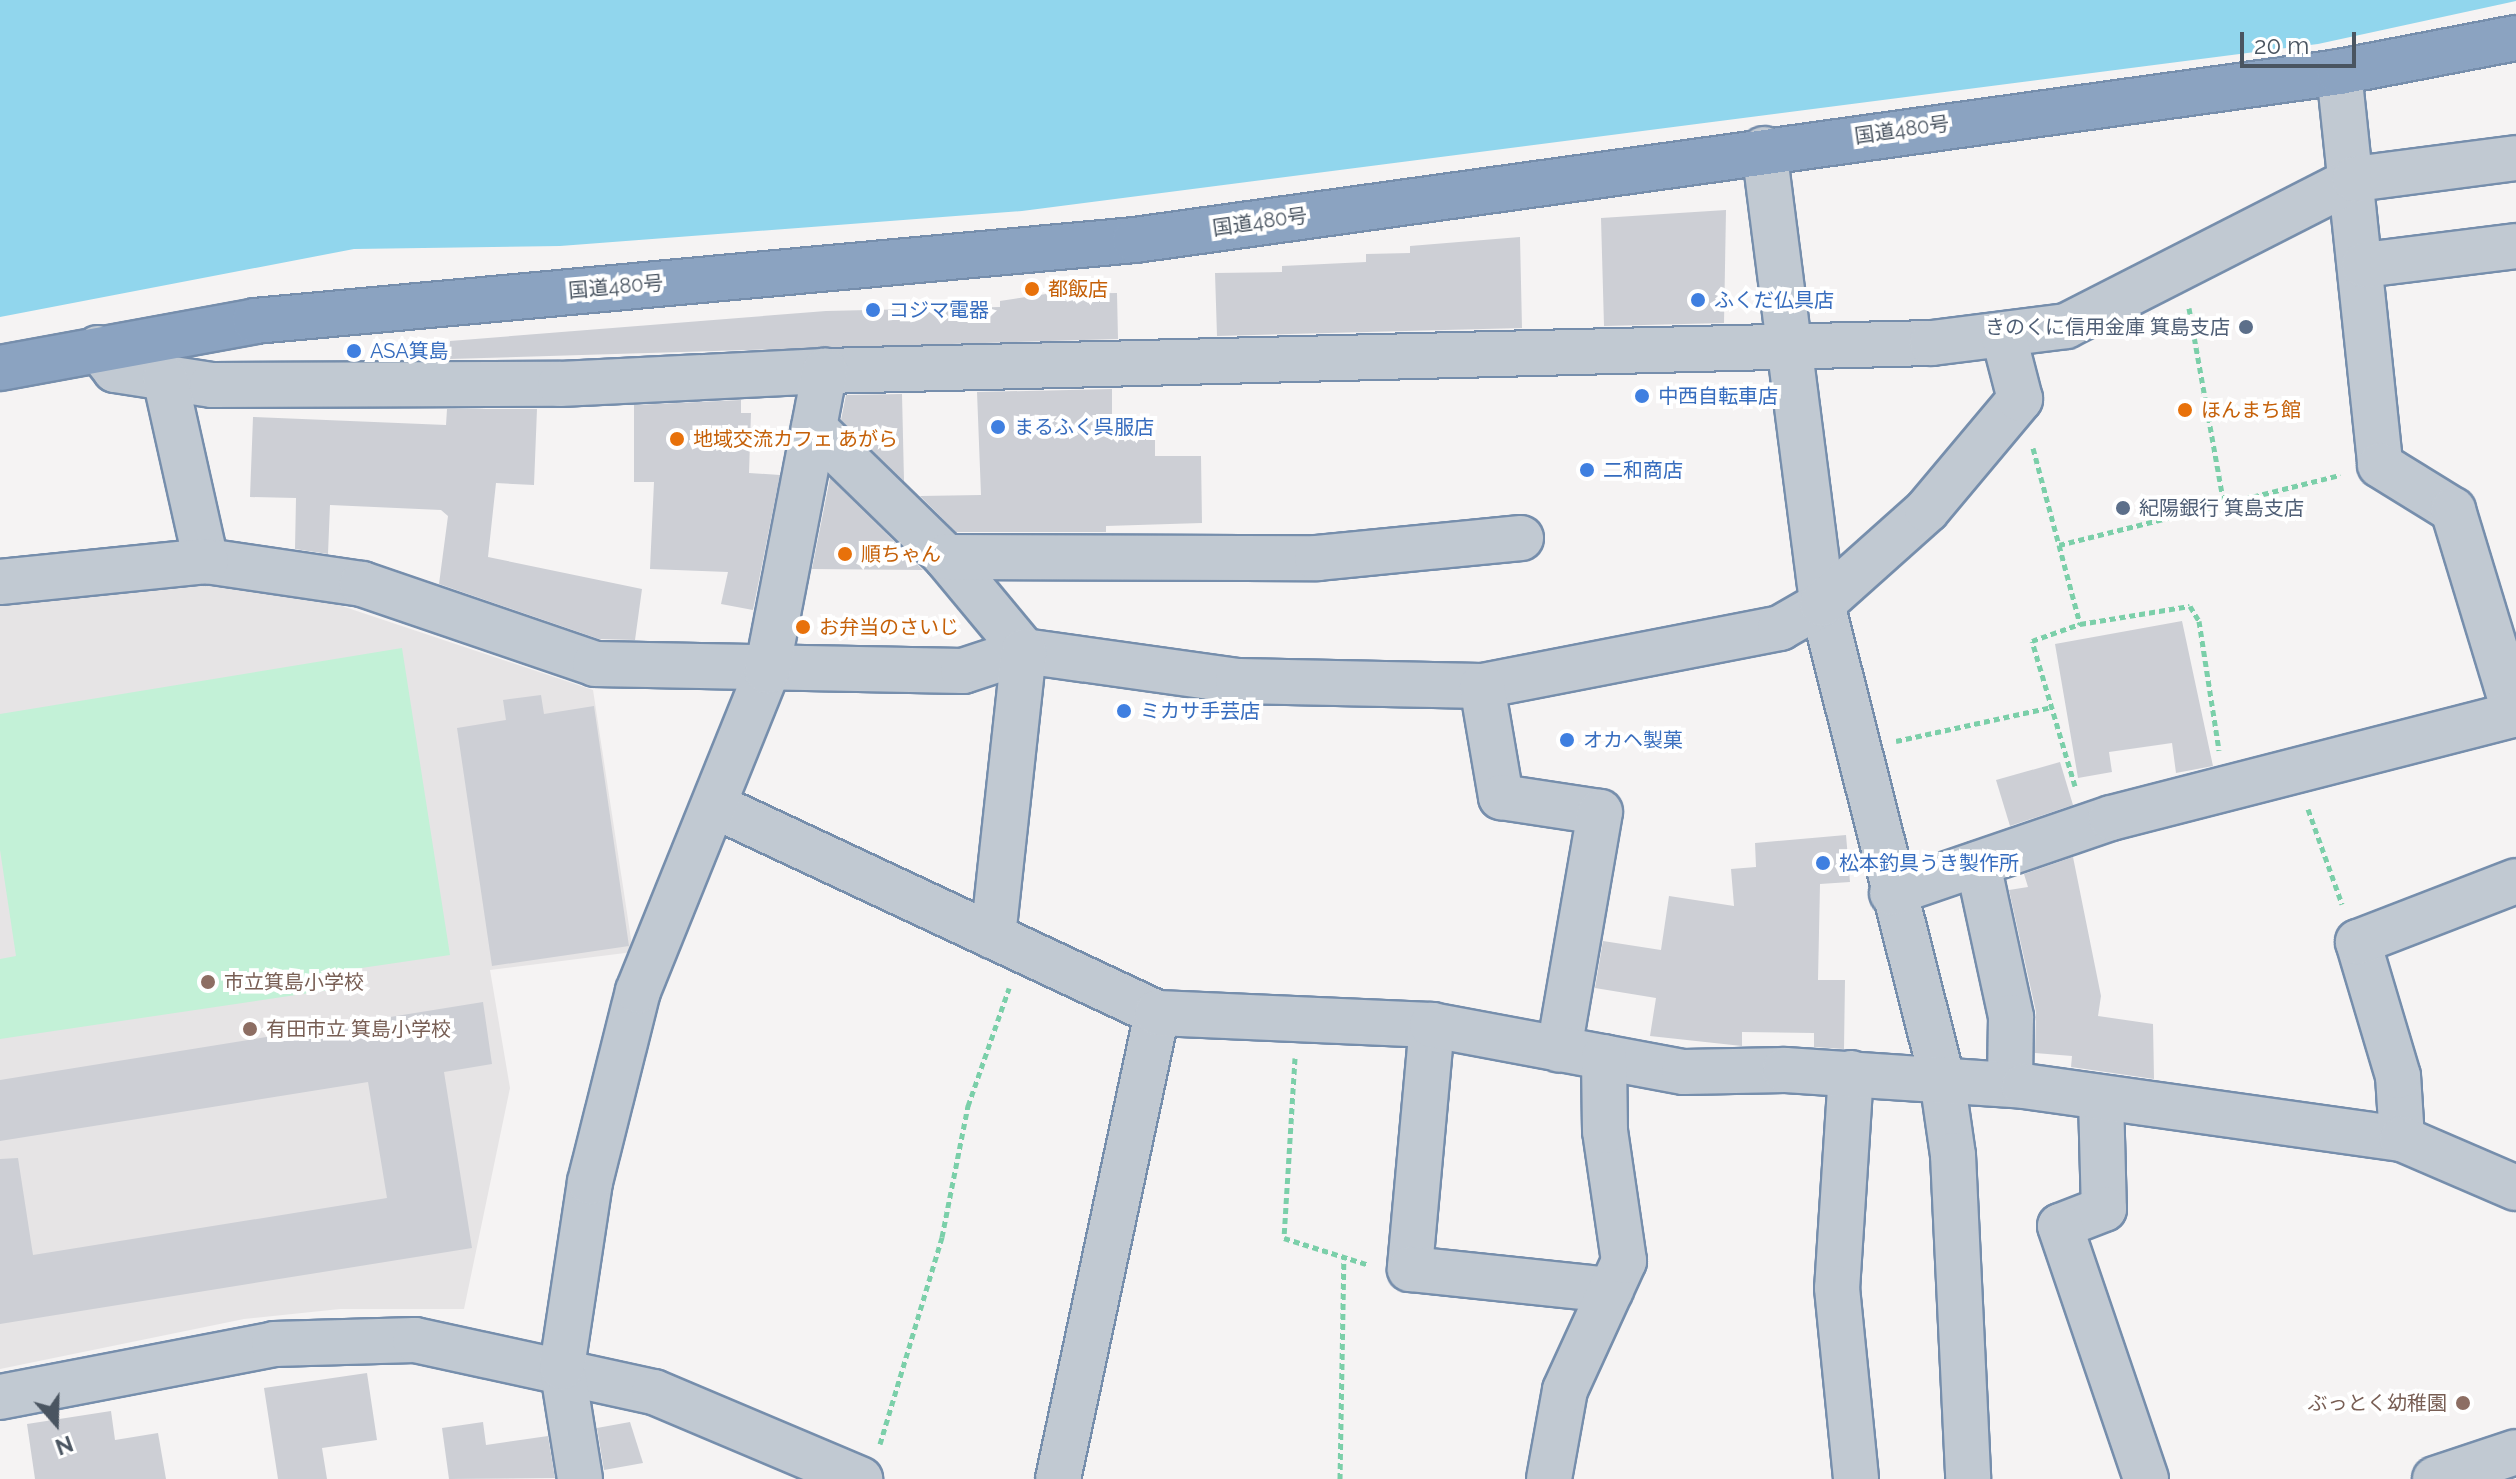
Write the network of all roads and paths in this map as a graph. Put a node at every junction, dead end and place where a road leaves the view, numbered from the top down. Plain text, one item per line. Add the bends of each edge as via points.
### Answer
1 (2516, 38) edge
2 (2339, 72) junction
3 (1764, 149) junction
4 (2516, 158) edge
5 (2355, 179) junction
6 (2516, 246) edge
7 (2364, 265) junction
8 (2182, 270) junction
9 (2004, 337) junction
10 (98, 348) junction
11 (1786, 349) junction
12 (0, 368) edge
13 (825, 371) junction
14 (165, 378) junction
15 (2020, 399) junction
16 (814, 428) junction
17 (2380, 465) junction
18 (2224, 504) junction
19 (1521, 538) dead end
20 (2059, 545) junction
21 (946, 557) junction
22 (206, 561) junction
23 (0, 582) edge
24 (1822, 604) junction
25 (2080, 624) junction
26 (1024, 651) junction
27 (767, 671) junction
28 (1482, 686) junction
29 (2052, 707) junction
30 (2516, 714) edge
31 (1854, 750) junction
32 (2297, 774) junction
33 (2225, 791) junction
34 (715, 806) junction
35 (2087, 826) junction
36 (1978, 864) junction
37 (2516, 881) edge
38 (1892, 893) junction
39 (2358, 942) junction
40 (1008, 943) junction
41 (1157, 1013) junction
42 (1298, 1019) junction
43 (1432, 1025) junction
44 (1559, 1049) junction
45 (1604, 1057) junction
46 (1851, 1073) junction
47 (1942, 1079) junction
48 (2010, 1084) junction
49 (2101, 1098) junction
50 (2402, 1139) junction
51 (2516, 1188) edge
52 (1344, 1257) junction
53 (1410, 1269) junction
54 (1611, 1290) junction
55 (562, 1367) junction
56 (0, 1397) edge
57 (2516, 1452) edge
58 (856, 1470) edge
59 (580, 1479) edge
60 (1058, 1479) edge
61 (1340, 1479) edge
62 (1549, 1479) edge
63 (1856, 1479) edge
64 (1968, 1479) edge
65 (2146, 1479) edge
66 (2435, 1479) edge

1 - 2 highway, 国道480号
2 - 3 highway, 国道480号
2 - 5 street
3 - 10 highway, 国道480号 via 1135,240 255,321
3 - 11 street
4 - 5 street
5 - 7 street
5 - 8 street
6 - 7 street
7 - 17 street
8 - 9 street via 2066,326
8 - 18 path
9 - 11 street
9 - 15 street
10 - 12 highway, 国道480号
10 - 14 street via 115,370
11 - 13 street
11 - 24 street
13 - 14 street via 560,384 212,385
13 - 16 street
14 - 22 street
15 - 20 path
15 - 24 street via 1927,510
16 - 21 street
16 - 27 street
17 - 18 path
17 - 30 street via 2453,510
18 - 20 path
19 - 21 street via 1317,558
20 - 25 path
21 - 26 street
22 - 23 street
22 - 27 street via 362,584 595,664
24 - 28 street via 1780,628
24 - 31 street
25 - 29 path via 2032,641
25 - 33 path via 2190,606 2199,621
26 - 27 street via 963,671
26 - 28 street via 1238,681
26 - 40 street
27 - 34 street
28 - 44 street via 1501,797 1600,812
29 - 31 path
29 - 35 path
30 - 32 street
31 - 38 street
32 - 33 street
32 - 39 path
33 - 35 street
34 - 40 street
34 - 55 street via 638,991 590,1182
35 - 36 street
36 - 38 street
36 - 48 street via 2011,1017
37 - 39 street
38 - 47 street
39 - 50 street via 2398,1076
40 - 41 street
40 - 58 path via 942,1237
41 - 42 street
41 - 60 street
42 - 43 street
42 - 52 path via 1284,1238
43 - 44 street
43 - 53 street
44 - 45 street
45 - 46 street via 1684,1072
45 - 54 street via 1605,1131 1624,1261
46 - 47 street
46 - 63 street via 1837,1288
47 - 48 street
47 - 64 street via 1953,1155
48 - 49 street
49 - 50 street
49 - 65 street via 2104,1209 2060,1226
50 - 51 street
52 - 53 path
52 - 61 path
53 - 54 street
54 - 62 street via 1565,1390
55 - 56 street via 452,1344 327,1338 194,1356
55 - 58 street via 715,1415
55 - 59 street
57 - 66 street

